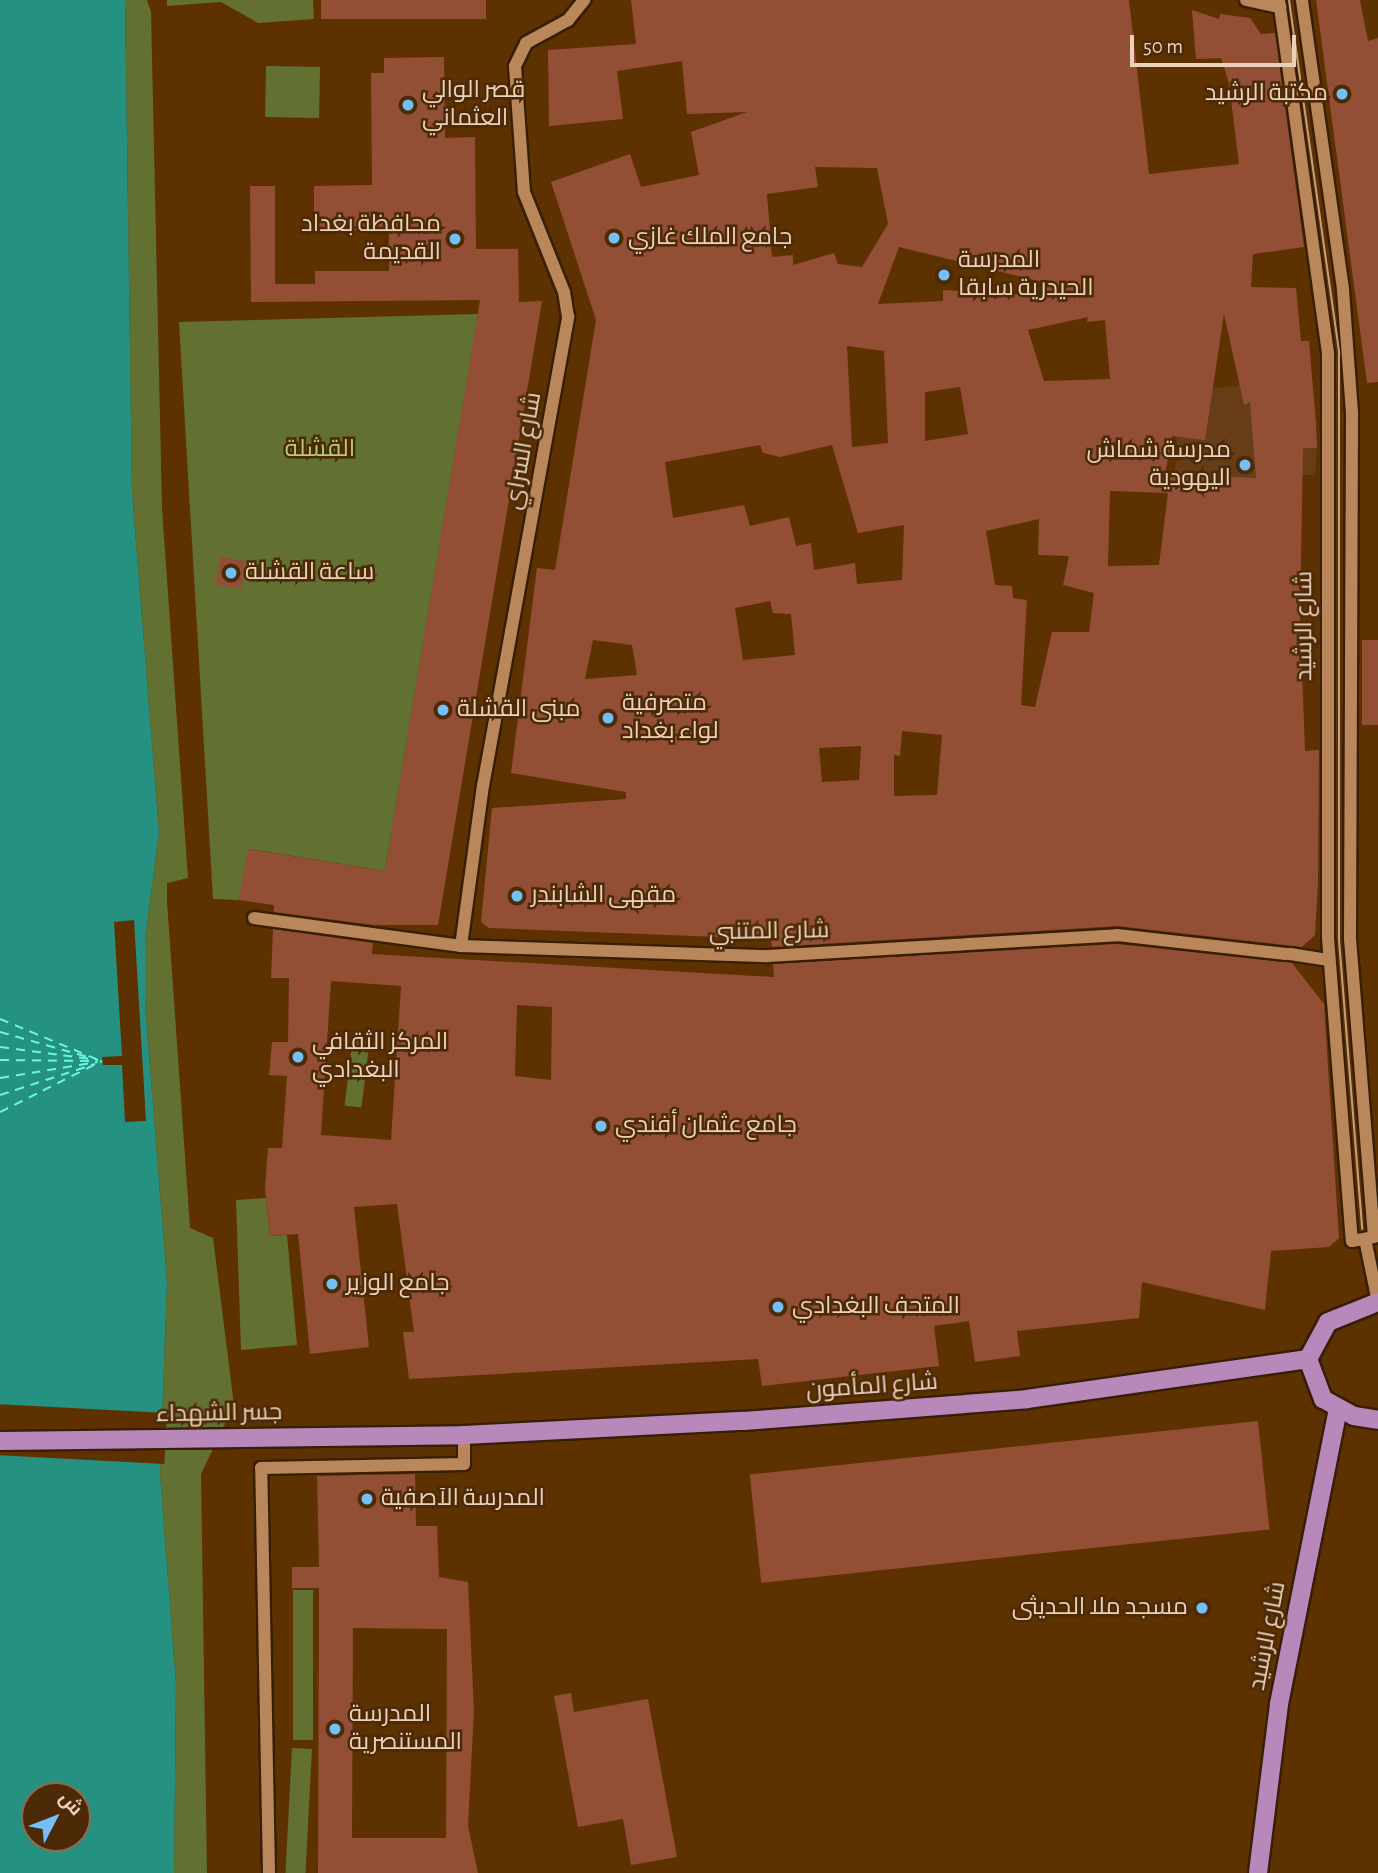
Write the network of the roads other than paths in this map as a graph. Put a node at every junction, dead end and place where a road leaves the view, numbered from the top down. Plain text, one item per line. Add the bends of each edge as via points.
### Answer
1 (584, 0) edge
2 (1246, 0) edge
3 (1302, 0) edge
4 (1279, 3) edge
5 (254, 918) dead end
6 (461, 946) junction
7 (1328, 960) junction
8 (1365, 1239) junction
9 (1378, 1301) edge
10 (1308, 1359) junction
11 (1338, 1409) junction
12 (1378, 1420) edge
13 (438, 1435) joint
14 (464, 1435) junction
15 (0, 1441) edge
16 (269, 1873) edge
17 (1258, 1873) edge

1 - 6 street, شارع السراي via 568,20 526,43 515,66 524,192 564,292 568,317 479,810
2 - 4 street
3 - 8 street, شارع الرشيد via 1350,372 1350,938 1374,1237
4 - 7 street, شارع الرشيد via 1323,297 1331,415
5 - 6 street, شارع المتنبي
6 - 7 street, شارع المتنبي via 768,956 1116,935
7 - 8 street, شارع الرشيد via 1352,1241
8 - 9 street, شارع الرشيد
9 - 10 main road via 1328,1322
10 - 11 main road via 1313,1385
10 - 14 main road, شارع المأمون via 1027,1399
11 - 12 main road
11 - 17 main road, شارع الرشيد via 1279,1704
13 - 14 main road, شارع المأمون
13 - 15 main road, جسر الشهداء
14 - 16 street via 464,1464 261,1468

